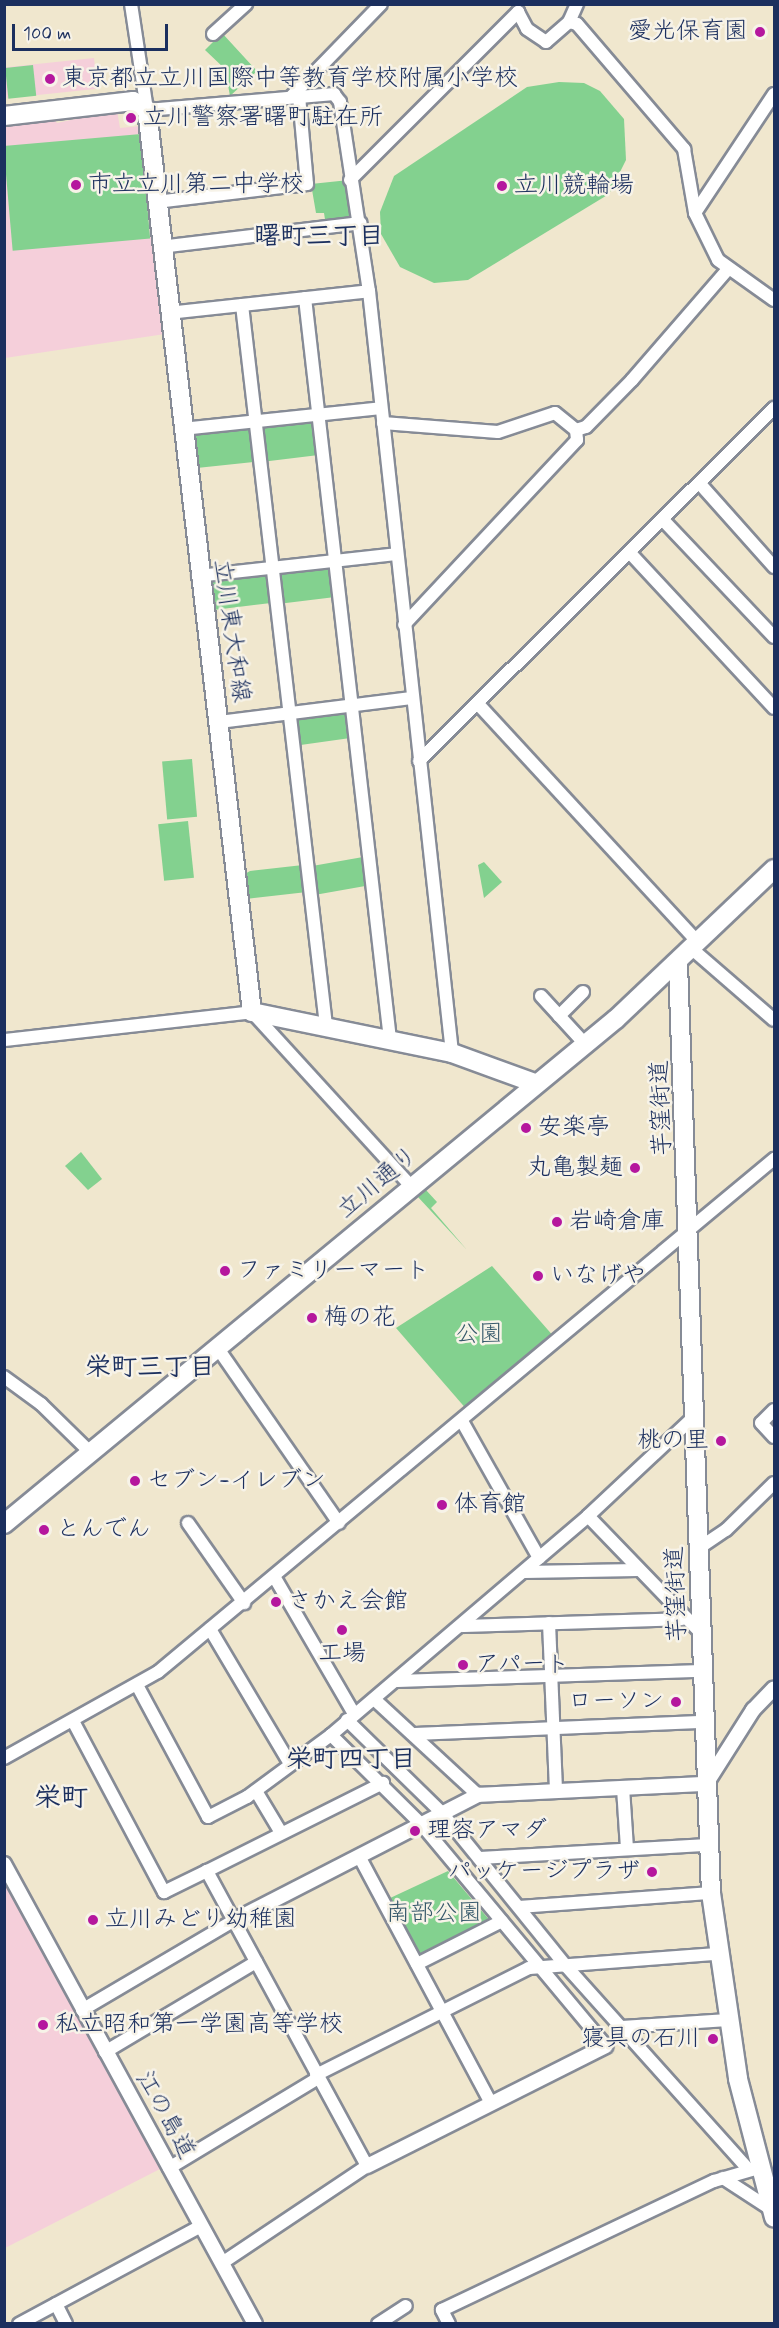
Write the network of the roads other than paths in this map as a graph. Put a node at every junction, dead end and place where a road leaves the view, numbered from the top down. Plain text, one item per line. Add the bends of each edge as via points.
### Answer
1 (131, 4) edge
2 (246, 4) edge
3 (381, 4) edge
4 (577, 4) edge
5 (569, 22) junction
6 (213, 34) dead end
7 (774, 94) edge
8 (295, 96) junction
9 (147, 110) junction
10 (4, 116) edge
11 (350, 180) junction
12 (156, 202) junction
13 (695, 213) junction
14 (361, 223) junction
15 (160, 248) junction
16 (728, 269) junction
17 (369, 291) junction
18 (305, 298) junction
19 (774, 300) edge
20 (242, 305) junction
21 (168, 313) junction
22 (381, 408) junction
23 (773, 414) edge
24 (318, 415) junction
25 (253, 421) junction
26 (383, 423) junction
27 (182, 429) junction
28 (576, 430) junction
29 (700, 485) junction
30 (664, 521) junction
31 (396, 550) junction
32 (630, 554) junction
33 (334, 561) junction
34 (774, 567) edge
35 (270, 568) junction
36 (198, 576) junction
37 (404, 625) junction
38 (774, 637) edge
39 (412, 698) junction
40 (351, 705) junction
41 (479, 705) junction
42 (774, 708) edge
43 (290, 713) junction
44 (219, 722) junction
45 (419, 761) junction
46 (774, 869) edge
47 (695, 946) junction
48 (678, 964) junction
49 (583, 992) dead end
50 (541, 996) dead end
51 (252, 1012) junction
52 (559, 1016) junction
53 (774, 1020) edge
54 (326, 1026) junction
55 (4, 1040) edge
56 (390, 1040) junction
57 (585, 1044) junction
58 (452, 1053) junction
59 (537, 1083) junction
60 (774, 1159) edge
61 (411, 1186) junction
62 (690, 1231) junction
63 (217, 1347) junction
64 (4, 1377) edge
65 (774, 1410) edge
66 (695, 1416) junction
67 (463, 1423) junction
68 (774, 1437) edge
69 (91, 1453) junction
70 (774, 1483) edge
71 (588, 1516) junction
72 (5, 1523) edge
73 (188, 1523) dead end
74 (339, 1523) junction
75 (699, 1548) junction
76 (538, 1558) junction
77 (638, 1570) junction
78 (524, 1572) junction
79 (275, 1578) junction
80 (244, 1603) junction
81 (682, 1619) junction
82 (549, 1623) junction
83 (462, 1626) junction
84 (210, 1629) junction
85 (702, 1634) junction
86 (703, 1671) junction
87 (551, 1677) junction
88 (396, 1681) junction
89 (137, 1685) junction
90 (774, 1688) edge
91 (374, 1699) junction
92 (351, 1717) junction
93 (73, 1721) junction
94 (705, 1722) junction
95 (553, 1728) junction
96 (415, 1734) junction
97 (331, 1735) junction
98 (4, 1758) edge
99 (290, 1764) junction
100 (383, 1783) junction
101 (706, 1784) junction
102 (623, 1788) junction
103 (556, 1790) junction
104 (256, 1791) junction
105 (478, 1795) junction
106 (442, 1813) junction
107 (421, 1824) junction
108 (280, 1831) junction
109 (708, 1845) junction
110 (627, 1849) junction
111 (359, 1856) junction
112 (480, 1858) junction
113 (4, 1864) edge
114 (207, 1871) junction
115 (711, 1893) junction
116 (519, 1907) junction
117 (233, 1921) junction
118 (502, 1921) junction
119 (717, 1954) junction
120 (256, 1962) junction
121 (417, 1964) junction
122 (543, 1966) junction
123 (566, 1966) junction
124 (82, 2010) junction
125 (442, 2011) junction
126 (728, 2020) junction
127 (622, 2026) junction
128 (606, 2046) joint
129 (105, 2052) junction
130 (317, 2076) junction
131 (490, 2103) junction
132 (367, 2166) junction
133 (169, 2168) junction
134 (761, 2169) edge
135 (723, 2178) junction
136 (773, 2214) edge
137 (201, 2226) junction
138 (222, 2263) junction
139 (56, 2304) junction
140 (406, 2306) dead end
141 (19, 2324) edge
142 (66, 2324) edge
143 (255, 2324) edge
144 (378, 2324) edge
145 (449, 2324) edge

1 - 9 street
2 - 6 street
3 - 8 street
4 - 5 street
5 - 11 street via 546,42 527,29 518,12
5 - 13 street via 577,24 684,149
7 - 13 street
8 - 9 street
8 - 11 street via 334,94 340,102
8 - 12 street via 307,184
9 - 10 main road via 133,101
9 - 12 main road, 立川東大和線
11 - 14 street
12 - 15 main road, 立川東大和線
13 - 16 street
14 - 15 street
14 - 17 street
15 - 21 main road, 立川東大和線
16 - 19 street
16 - 28 street via 632,380 586,427
17 - 18 street
17 - 22 street
18 - 20 street
18 - 24 street
20 - 21 street
20 - 25 street
21 - 27 main road, 立川東大和線
22 - 24 street
22 - 26 street
23 - 29 street
24 - 25 street
24 - 33 street
25 - 27 street
25 - 35 street
26 - 28 street via 498,432 555,413
26 - 31 street
27 - 36 main road, 立川東大和線
28 - 37 street via 577,440 548,476
29 - 30 street
29 - 34 street
30 - 32 street
30 - 38 street
31 - 33 street
31 - 37 street
32 - 41 street
32 - 42 street
33 - 35 street
33 - 40 street
35 - 36 street
35 - 43 street
36 - 44 main road, 立川東大和線
37 - 39 street
39 - 40 street
39 - 45 street
40 - 43 street
40 - 56 street
41 - 45 street
41 - 47 street
43 - 44 street
43 - 54 street
44 - 51 main road, 立川東大和線
45 - 58 street
46 - 47 main road, 立川通り
47 - 48 main road, 立川通り
47 - 53 street
48 - 57 main road, 立川通り
48 - 62 main road, 芋窪街道
49 - 52 street
50 - 52 street
51 - 54 main road
51 - 55 street
51 - 61 street
52 - 57 street
54 - 56 main road
56 - 58 main road
57 - 59 main road, 立川通り
58 - 59 main road
59 - 61 main road, 立川通り
60 - 62 street
61 - 63 main road, 立川通り
62 - 66 main road, 芋窪街道
62 - 67 street
63 - 69 main road, 立川通り
63 - 74 street
64 - 69 street via 41,1404
65 - 68 street via 761,1423
66 - 71 street
66 - 75 main road, 芋窪街道
67 - 74 street
67 - 76 street
69 - 72 main road, 立川通り
70 - 75 street
71 - 76 street
71 - 77 street
73 - 80 street
74 - 79 street
75 - 85 main road, 芋窪街道
76 - 78 street
77 - 78 street
77 - 81 street
78 - 83 street
79 - 80 street
79 - 92 street
80 - 84 street
81 - 82 street
81 - 85 street
82 - 83 street
82 - 87 street
83 - 88 street
84 - 89 street
84 - 99 street
85 - 86 main road, 芋窪街道
86 - 87 street
86 - 94 main road, 芋窪街道
87 - 88 street
87 - 95 street
88 - 91 street
89 - 93 street
89 - 104 street via 208,1817
90 - 101 street via 753,1710
91 - 92 street
91 - 96 street
92 - 97 street
92 - 106 street
93 - 98 street
93 - 114 street via 164,1892
94 - 95 street
94 - 101 main road, 芋窪街道
95 - 96 street
95 - 103 street
96 - 105 street
97 - 99 street
97 - 100 street
99 - 104 street
100 - 107 street
100 - 108 street
101 - 102 street
101 - 109 main road, 芋窪街道
102 - 103 street
102 - 110 street
103 - 105 street
104 - 108 street
105 - 106 street
106 - 107 street
106 - 112 street
107 - 111 street
107 - 118 street
108 - 114 street
109 - 110 street
109 - 115 main road, 芋窪街道
110 - 112 street
111 - 117 street
111 - 121 street
112 - 116 street
113 - 124 street, 江の島道
114 - 117 street
115 - 116 street
115 - 119 main road, 芋窪街道
116 - 123 street
117 - 120 street
117 - 124 street
118 - 121 street
118 - 122 street
119 - 123 street
119 - 126 main road, 芋窪街道
120 - 129 street
120 - 130 street
121 - 125 street
122 - 123 street
122 - 125 street
122 - 128 street
123 - 127 street
124 - 129 street, 江の島道
125 - 130 street
125 - 131 street
126 - 127 street
126 - 134 main road, 芋窪街道
127 - 134 street
128 - 131 street
129 - 133 street, 江の島道
130 - 132 street
130 - 133 street
131 - 132 street
132 - 138 street
133 - 137 street, 江の島道
134 - 135 street
134 - 136 main road, 芋窪街道
135 - 136 street
135 - 145 street via 442,2310
137 - 138 street, 江の島道
137 - 139 street
138 - 143 street, 江の島道
139 - 141 street
139 - 142 street
140 - 144 street

